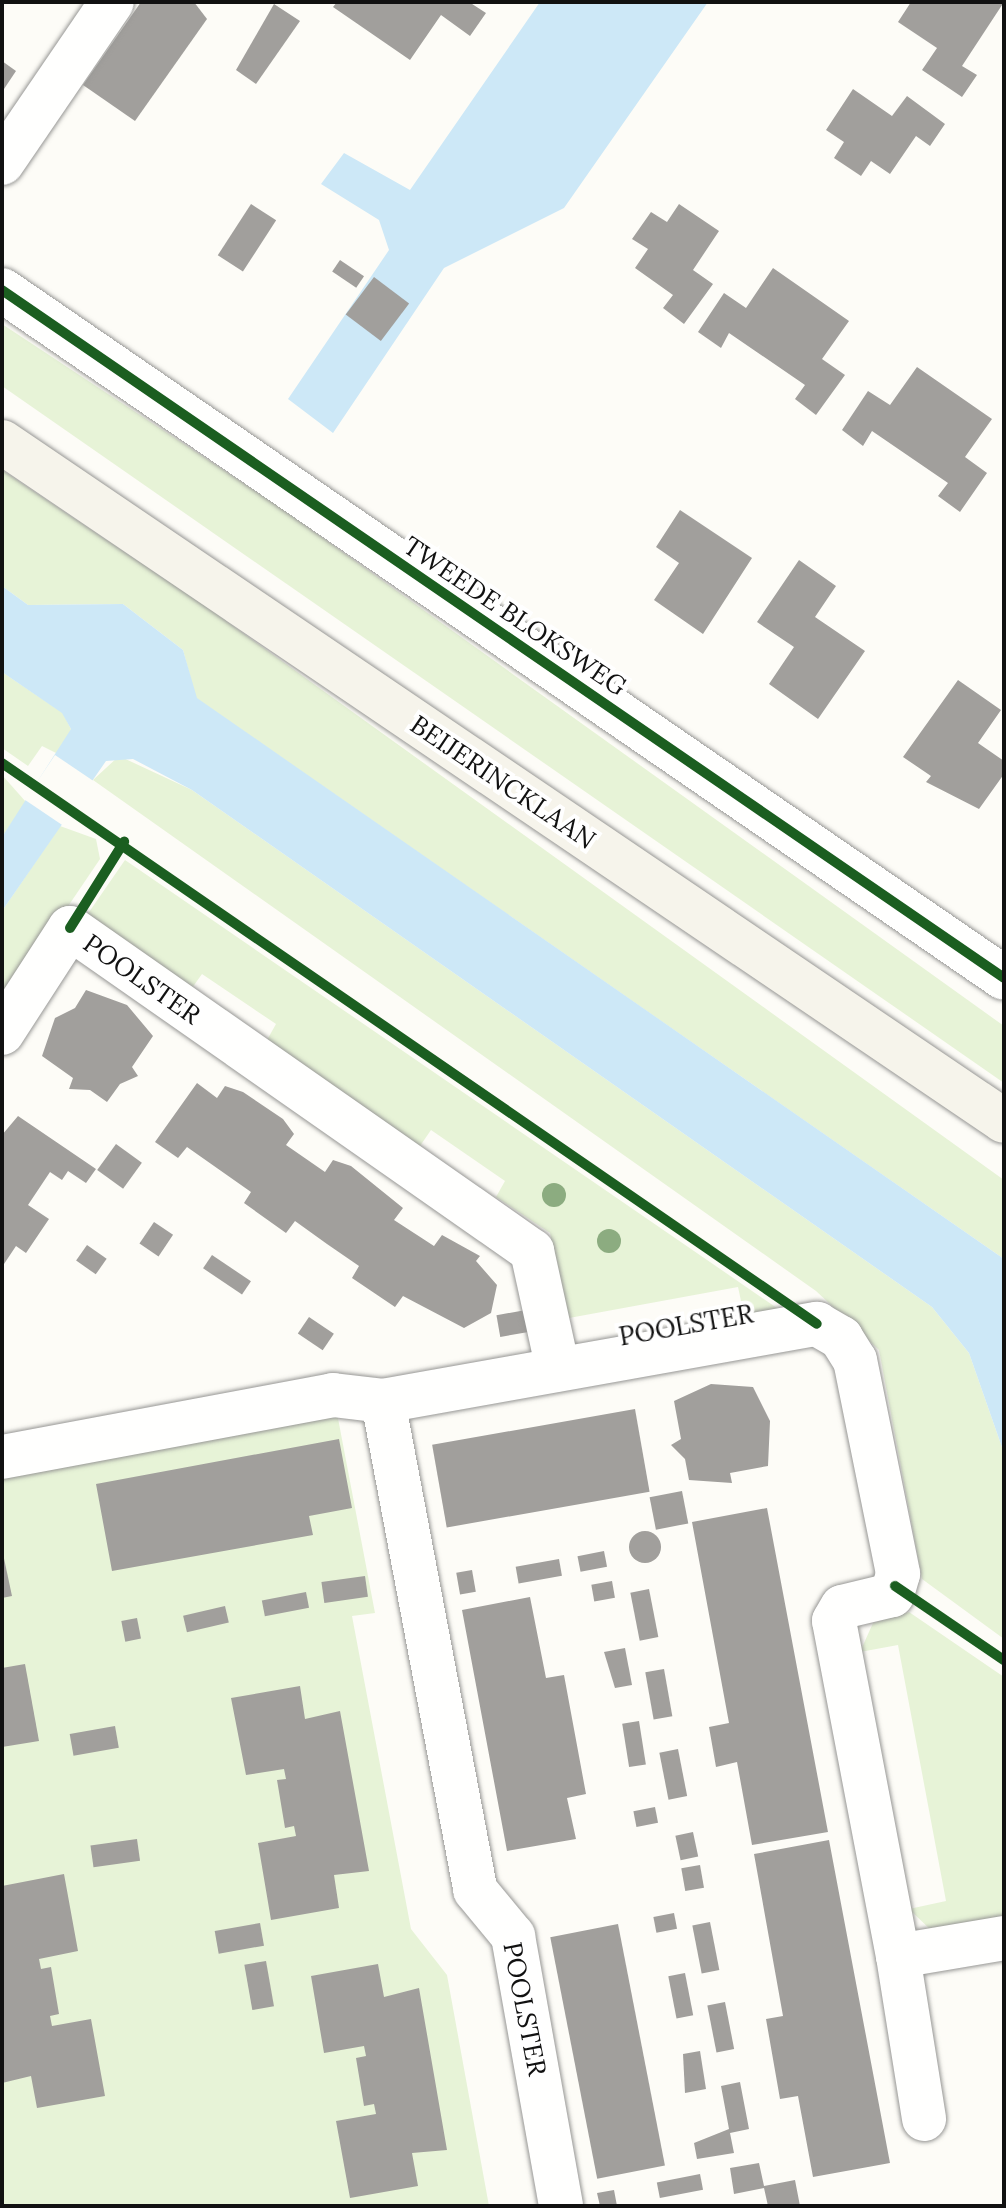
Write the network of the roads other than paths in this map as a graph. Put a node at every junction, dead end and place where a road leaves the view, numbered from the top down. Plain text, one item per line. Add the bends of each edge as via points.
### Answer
1 (112, 2) edge
2 (2, 163) edge
3 (2, 290) edge
4 (2, 442) edge
5 (1004, 978) edge
6 (2, 1033) edge
7 (1004, 1121) edge
8 (558, 1369) junction
9 (383, 1401) junction
10 (2, 1457) edge
11 (1004, 1938) edge
12 (898, 1956) junction
13 (924, 2119) dead end
14 (561, 2206) edge

1 - 2 street
3 - 5 street, TWEEDE BLOKSWEG
4 - 7 main road, BEIJERINCKLAAN
6 - 8 street, POOLSTER via 70,928 532,1251
8 - 9 street, POOLSTER
8 - 12 street, POOLSTER via 817,1324 841,1338 855,1360 898,1574 892,1595 842,1607 834,1621
9 - 10 street, POOLSTER via 333,1395
9 - 14 street, POOLSTER via 475,1890 504,1915 513,1936
11 - 12 street
12 - 13 street, POOLSTER

